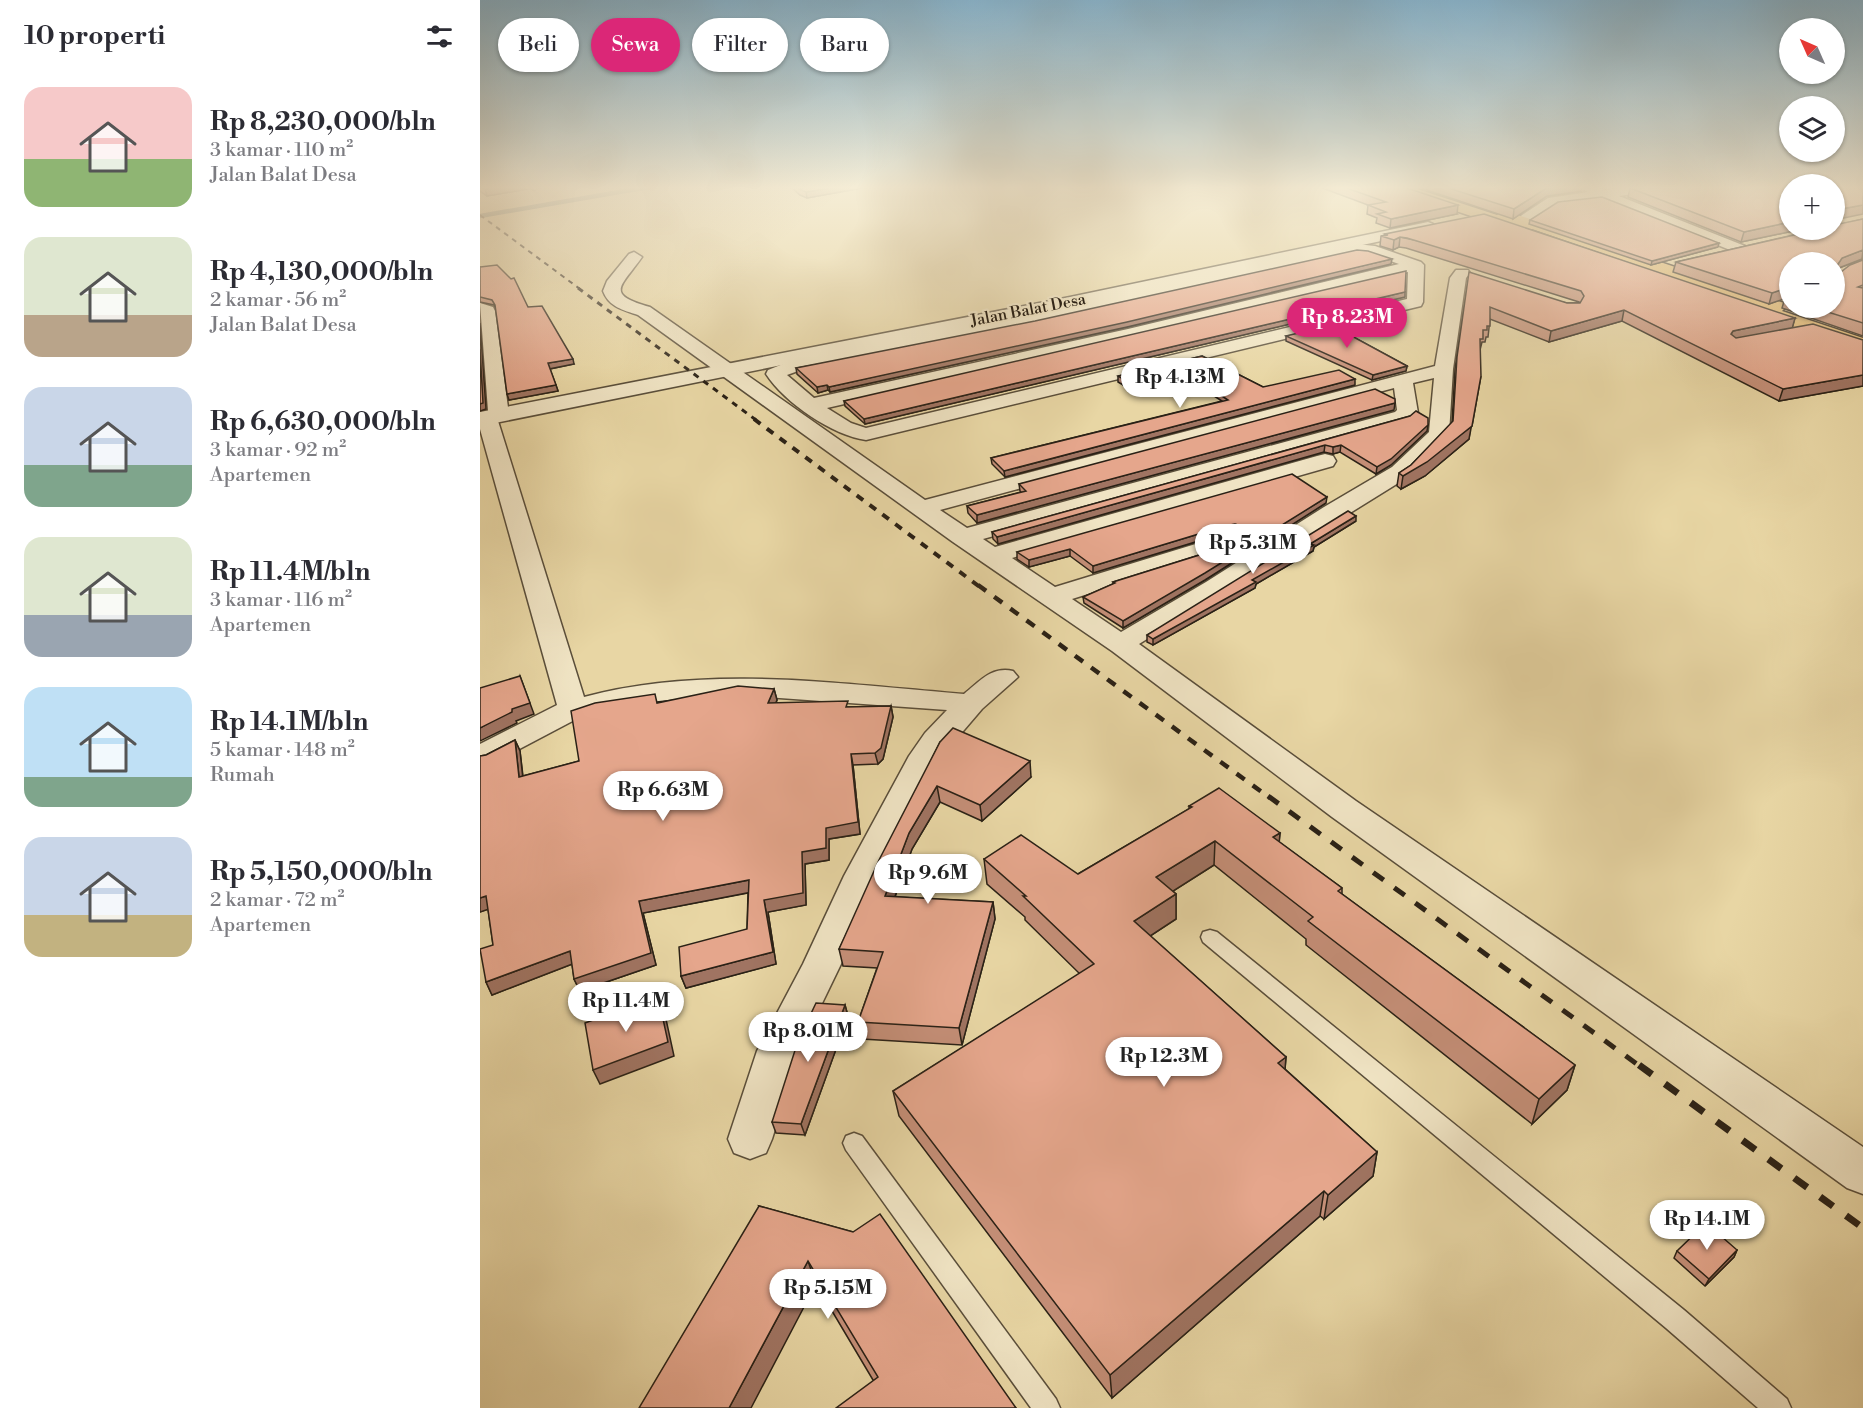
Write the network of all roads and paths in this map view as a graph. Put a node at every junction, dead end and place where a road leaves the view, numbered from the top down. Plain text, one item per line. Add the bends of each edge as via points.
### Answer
1 (1309, 252) edge
2 (1338, 252) edge
3 (1380, 252) edge
4 (1391, 252) edge
5 (1590, 252) edge
6 (1611, 252) edge
7 (1731, 252) edge
8 (1717, 255) edge
9 (634, 257) dead end
10 (1694, 260) edge
11 (1423, 264) junction
12 (1660, 268) junction
13 (1461, 272) edge
14 (1085, 303) junction
15 (480, 308) edge
16 (1149, 329) junction
17 (1816, 329) junction
18 (1793, 333) edge
19 (1863, 333) edge
20 (1128, 334) junction
21 (1863, 345) edge
22 (1174, 348) junction
23 (727, 370) junction
24 (1438, 370) junction
25 (1408, 379) junction
26 (812, 405) junction
27 (489, 417) edge
28 (1325, 461) dead end
29 (921, 508) junction
30 (962, 537) junction
31 (1234, 540) dead end
32 (992, 556) junction
33 (1051, 597) junction
34 (1110, 638) junction
35 (1003, 677) dead end
36 (958, 701) junction
37 (573, 709) junction
38 (480, 757) edge
39 (1210, 937) dead end
40 (750, 1139) dead end
41 (854, 1143) dead end
42 (1863, 1173) edge
43 (1047, 1408) edge
44 (1778, 1408) edge

1 - 14 street, Jalan Balat Desa
2 - 14 street
3 - 11 street
4 - 11 street
5 - 17 highway
6 - 12 highway
7 - 8 street
9 - 23 street via 613,284 615,298 644,311
10 - 12 street
11 - 16 street
11 - 22 street via 1415,302 1197,354
12 - 19 highway
13 - 24 street
14 - 16 street
14 - 20 street
14 - 23 street, Jalan Balat Desa
14 - 26 street via 793,366 775,374
15 - 27 street via 487,310
16 - 20 street
16 - 22 street
17 - 18 lane
17 - 21 highway
20 - 22 street
20 - 26 street
22 - 26 street via 866,434 850,431
23 - 27 street, Jalan Balat Desa
23 - 29 street
24 - 25 street
24 - 34 street via 1439,434 1400,472 1135,634
25 - 29 street
25 - 30 street via 1408,413 1402,416
27 - 37 street
28 - 32 street
29 - 30 street
30 - 32 street
31 - 33 street
32 - 33 street
33 - 34 street
34 - 42 street via 1344,809
35 - 36 street
36 - 37 street via 739,686 643,694
36 - 40 street via 862,876 778,1051
37 - 38 street
39 - 44 lane
41 - 43 lane

